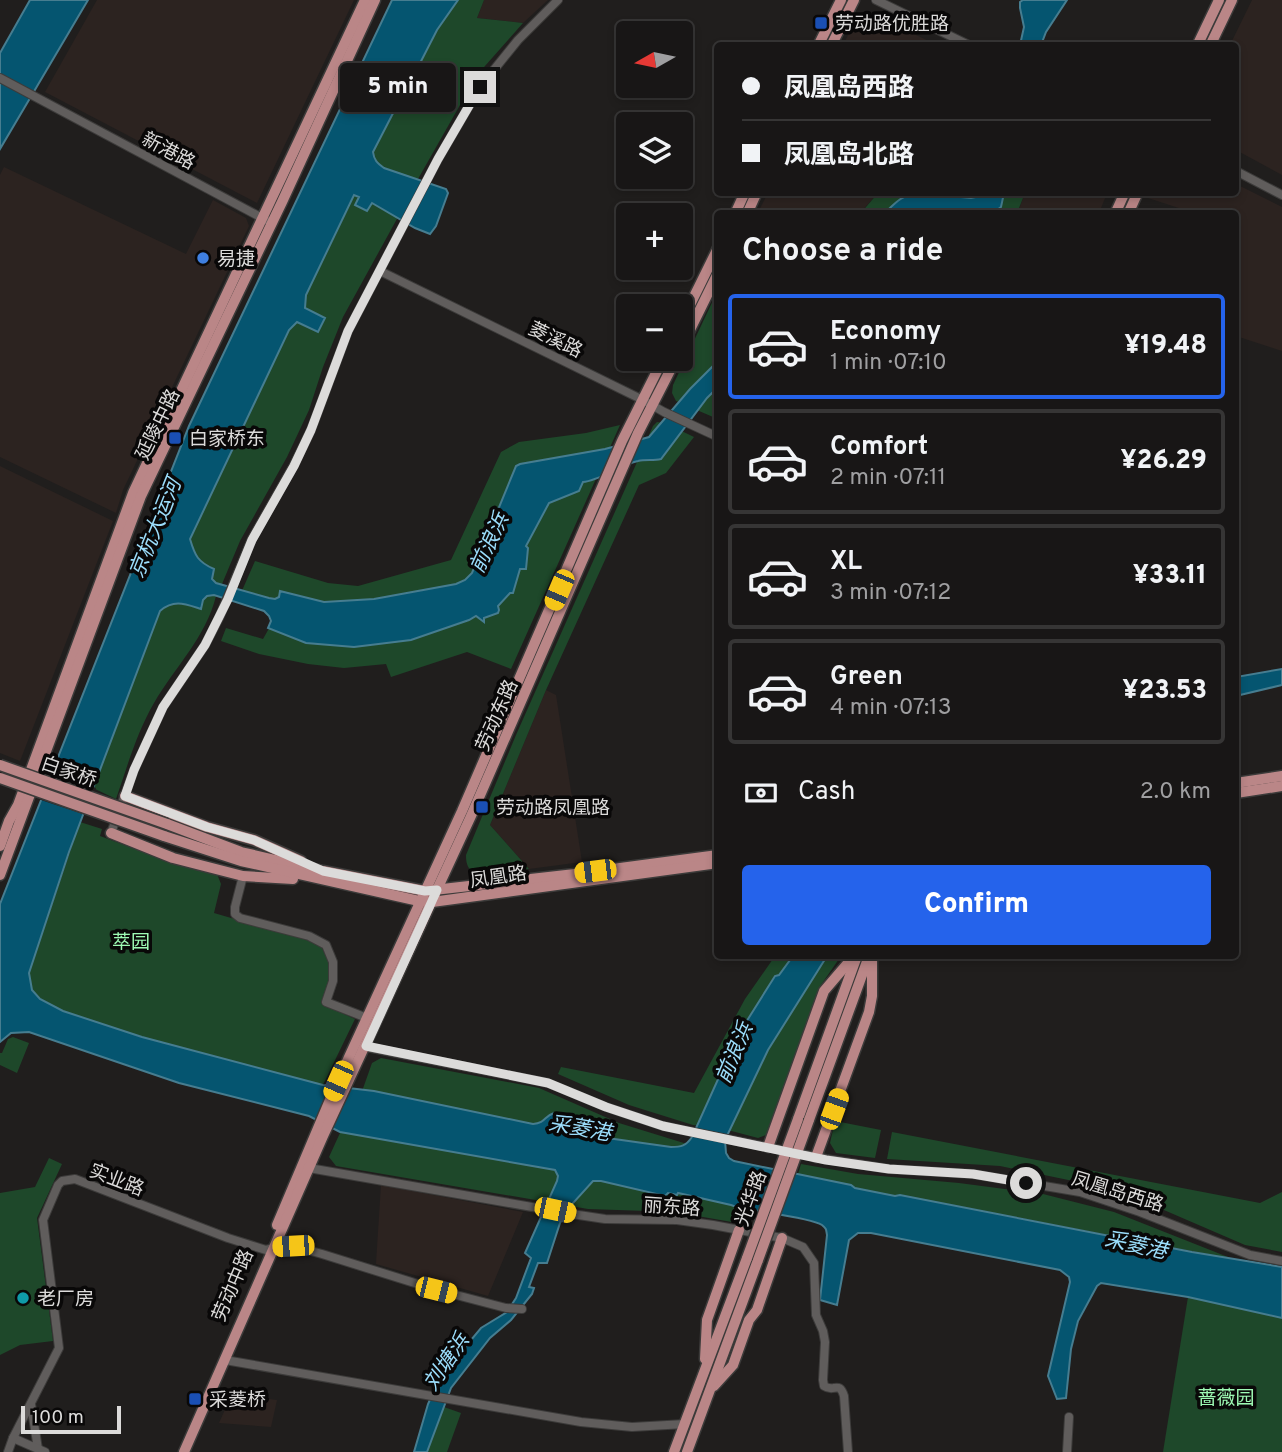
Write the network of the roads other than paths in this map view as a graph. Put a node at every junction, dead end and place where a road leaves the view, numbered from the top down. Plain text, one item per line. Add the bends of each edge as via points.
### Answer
1 (365, 0) edge
2 (374, 0) edge
3 (558, 0) edge
4 (841, 0) edge
5 (854, 0) edge
6 (876, 0) edge
7 (1219, 0) edge
8 (1232, 0) edge
9 (820, 42) edge
10 (833, 42) edge
11 (963, 42) edge
12 (1199, 42) edge
13 (1212, 42) edge
14 (0, 78) edge
15 (1239, 173) edge
16 (1282, 195) edge
17 (267, 220) junction
18 (714, 256) edge
19 (380, 271) junction
20 (714, 281) edge
21 (693, 299) edge
22 (693, 324) edge
23 (659, 371) edge
24 (668, 371) edge
25 (648, 403) junction
26 (714, 434) edge
27 (0, 765) edge
28 (1282, 776) edge
29 (0, 778) edge
30 (1239, 783) edge
31 (1282, 786) edge
32 (1239, 793) edge
33 (125, 796) junction
34 (167, 824) joint
35 (111, 833) joint
36 (163, 836) joint
37 (0, 846) edge
38 (714, 856) edge
39 (714, 864) edge
40 (0, 875) edge
41 (322, 875) junction
42 (243, 876) junction
43 (437, 890) junction
44 (422, 896) junction
45 (432, 902) junction
46 (852, 959) edge
47 (854, 959) edge
48 (869, 959) edge
49 (870, 959) edge
50 (367, 1018) junction
51 (360, 1045) junction
52 (803, 1120) junction
53 (319, 1134) junction
54 (768, 1147) junction
55 (816, 1157) junction
56 (309, 1168) junction
57 (739, 1230) junction
58 (782, 1238) junction
59 (270, 1249) junction
60 (752, 1259) junction
61 (1282, 1261) edge
62 (522, 1309) dead end
63 (225, 1360) junction
64 (705, 1371) junction
65 (710, 1391) junction
66 (31, 1403) junction
67 (1069, 1417) dead end
68 (685, 1423) junction
69 (13, 1438) junction
70 (41, 1451) edge
71 (8, 1452) edge
72 (178, 1452) edge
73 (184, 1452) edge
74 (674, 1452) edge
75 (687, 1452) edge
76 (848, 1452) edge
77 (1067, 1452) edge

1 - 17 main road, 延陵中路
2 - 17 main road, 延陵中路
3 - 19 street via 480,87
4 - 9 main road
5 - 10 main road
6 - 11 street
7 - 12 main road
8 - 13 main road
14 - 17 street, 新港路
15 - 16 street
17 - 37 main road, 延陵中路 via 133,494
17 - 40 main road, 延陵中路 via 141,496
18 - 21 main road
19 - 25 street, 菱溪路
19 - 33 street via 348,331 294,466 252,540 205,645 163,707
20 - 22 main road
23 - 25 main road, 劳动东路
24 - 25 main road, 劳动东路
25 - 26 street, 菱溪路
25 - 43 main road, 劳动东路
25 - 44 main road, 劳动东路 via 622,442
27 - 34 main road, 白家桥, bridge
28 - 30 main road
29 - 36 main road, 白家桥, bridge
31 - 32 main road
33 - 35 street
33 - 41 main road via 254,840
34 - 41 main road, 凤凰路
35 - 42 main road via 173,858
36 - 41 main road, 凤凰路 via 241,861
38 - 43 main road, 凤凰路
39 - 45 main road, 凤凰路
41 - 42 main road
41 - 44 main road, 凤凰路
42 - 50 street via 235,914 326,945 333,962 327,1002
43 - 44 main road, 凤凰路
43 - 45 main road, 劳动东路
44 - 45 main road, 凤凰路
44 - 50 main road, 劳动东路
45 - 51 main road, 劳动东路
46 - 54 main road via 824,991
47 - 52 main road, 光华路
48 - 52 main road, 光华路
49 - 55 main road via 869,1012
50 - 51 main road, 劳动东路
51 - 53 main road, 劳动东路
51 - 54 street, 凤凰岛西路 via 548,1083 663,1126
52 - 60 main road, 光华路, bridge
53 - 56 main road, 劳动中路
53 - 59 main road, 劳动中路
54 - 55 street, 凤凰岛西路
55 - 61 street, 凤凰岛西路 via 889,1169 973,1174 1080,1192 1250,1255
56 - 57 street, 丽东路 via 605,1219 677,1220
56 - 59 main road, 劳动中路
57 - 58 street, 丽东路
57 - 64 main road via 707,1320
58 - 65 main road via 733,1364
58 - 76 street, 丽东路 via 803,1247 814,1263 816,1315 825,1342 824,1386 842,1390
59 - 62 street via 293,1246 436,1290
59 - 63 main road, 劳动中路
59 - 66 street, 实业路 via 228,1238 75,1179 62,1181 43,1220 59,1348
59 - 72 main road, 劳动中路
60 - 64 main road, 光华路
60 - 65 main road, 光华路
63 - 68 street via 581,1422 632,1427
63 - 73 main road, 劳动中路
64 - 68 main road, 光华路
65 - 75 main road, 光华路
66 - 69 street, 实业路
66 - 70 street
67 - 77 street
68 - 74 main road, 光华路
69 - 70 street
69 - 71 street, 实业路

